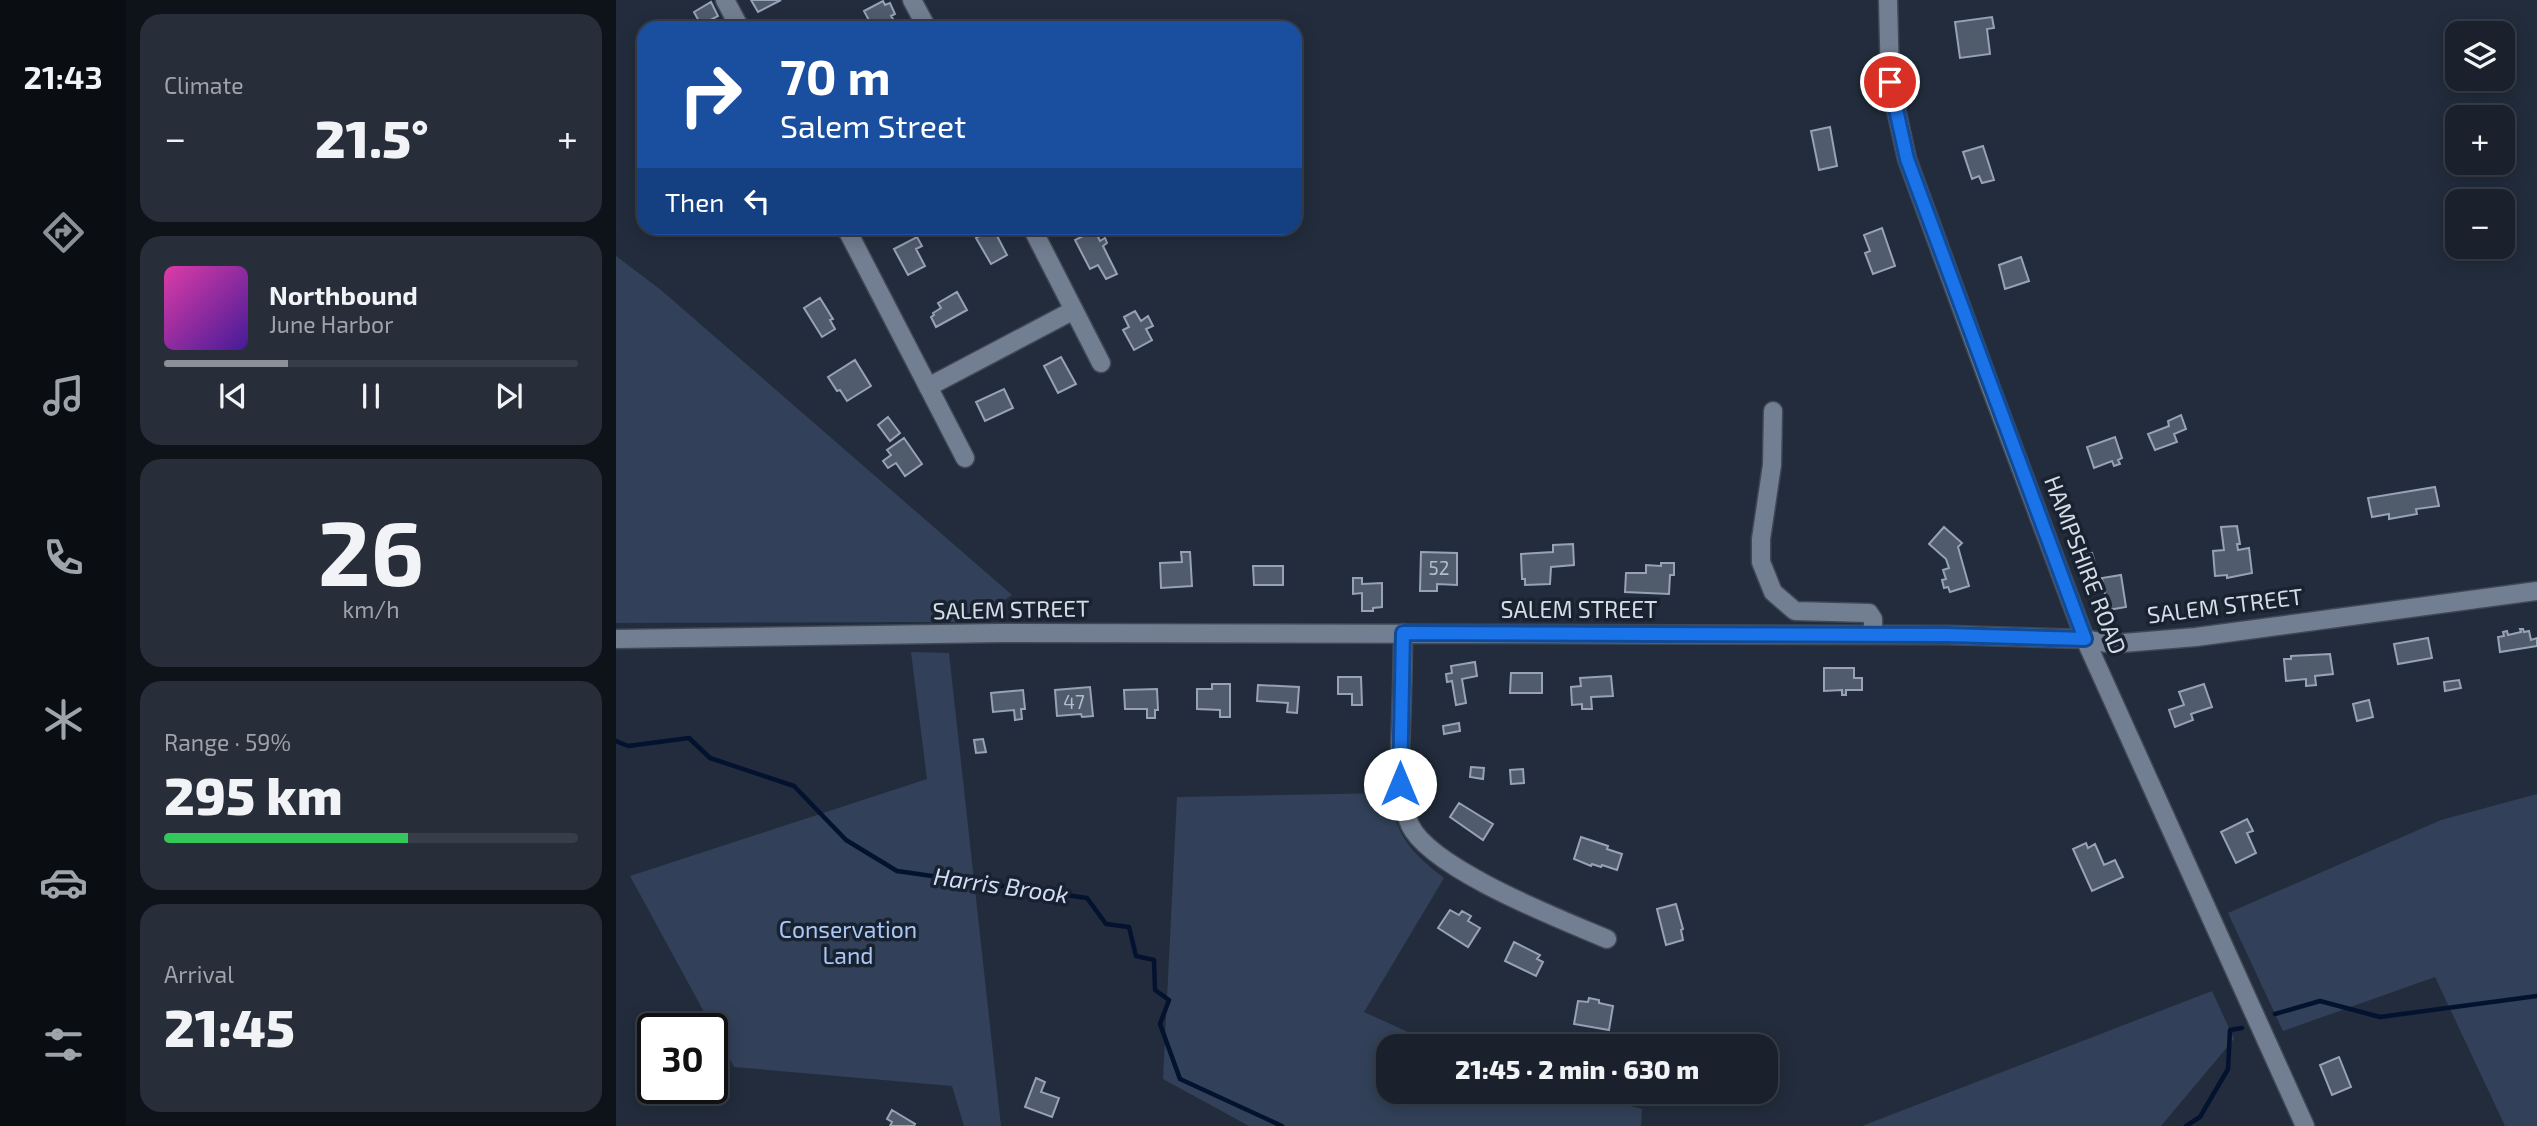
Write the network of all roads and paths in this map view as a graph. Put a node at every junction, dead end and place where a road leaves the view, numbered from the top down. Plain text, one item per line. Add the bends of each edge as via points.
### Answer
1 (725, 0) edge
2 (912, 0) edge
3 (1888, 0) edge
4 (736, 21) edge
5 (923, 21) edge
6 (850, 235) edge
7 (1036, 235) edge
8 (1074, 310) junction
9 (1101, 363) dead end
10 (928, 387) junction
11 (1773, 411) dead end
12 (965, 458) dead end
13 (2537, 590) edge
14 (1815, 612) junction
15 (1403, 633) junction
16 (1806, 635) junction
17 (1873, 635) junction
18 (616, 639) edge
19 (2085, 639) junction
20 (1606, 939) dead end
21 (2305, 1126) edge

1 - 4 street
2 - 5 street
3 - 19 street, HAMPSHIRE ROAD via 1890,82 1907,159
6 - 10 street
7 - 8 street
8 - 9 street
8 - 10 street
10 - 12 street
11 - 14 street via 1761,562 1773,592 1795,611
13 - 19 street, SALEM STREET via 2196,637 2111,644
14 - 16 street
14 - 17 street via 1869,613
15 - 16 street, SALEM STREET
15 - 18 street, SALEM STREET
15 - 20 street via 1400,784 1417,836 1491,887
16 - 17 street, SALEM STREET
17 - 19 street, SALEM STREET
19 - 21 street, HAMPSHIRE ROAD

